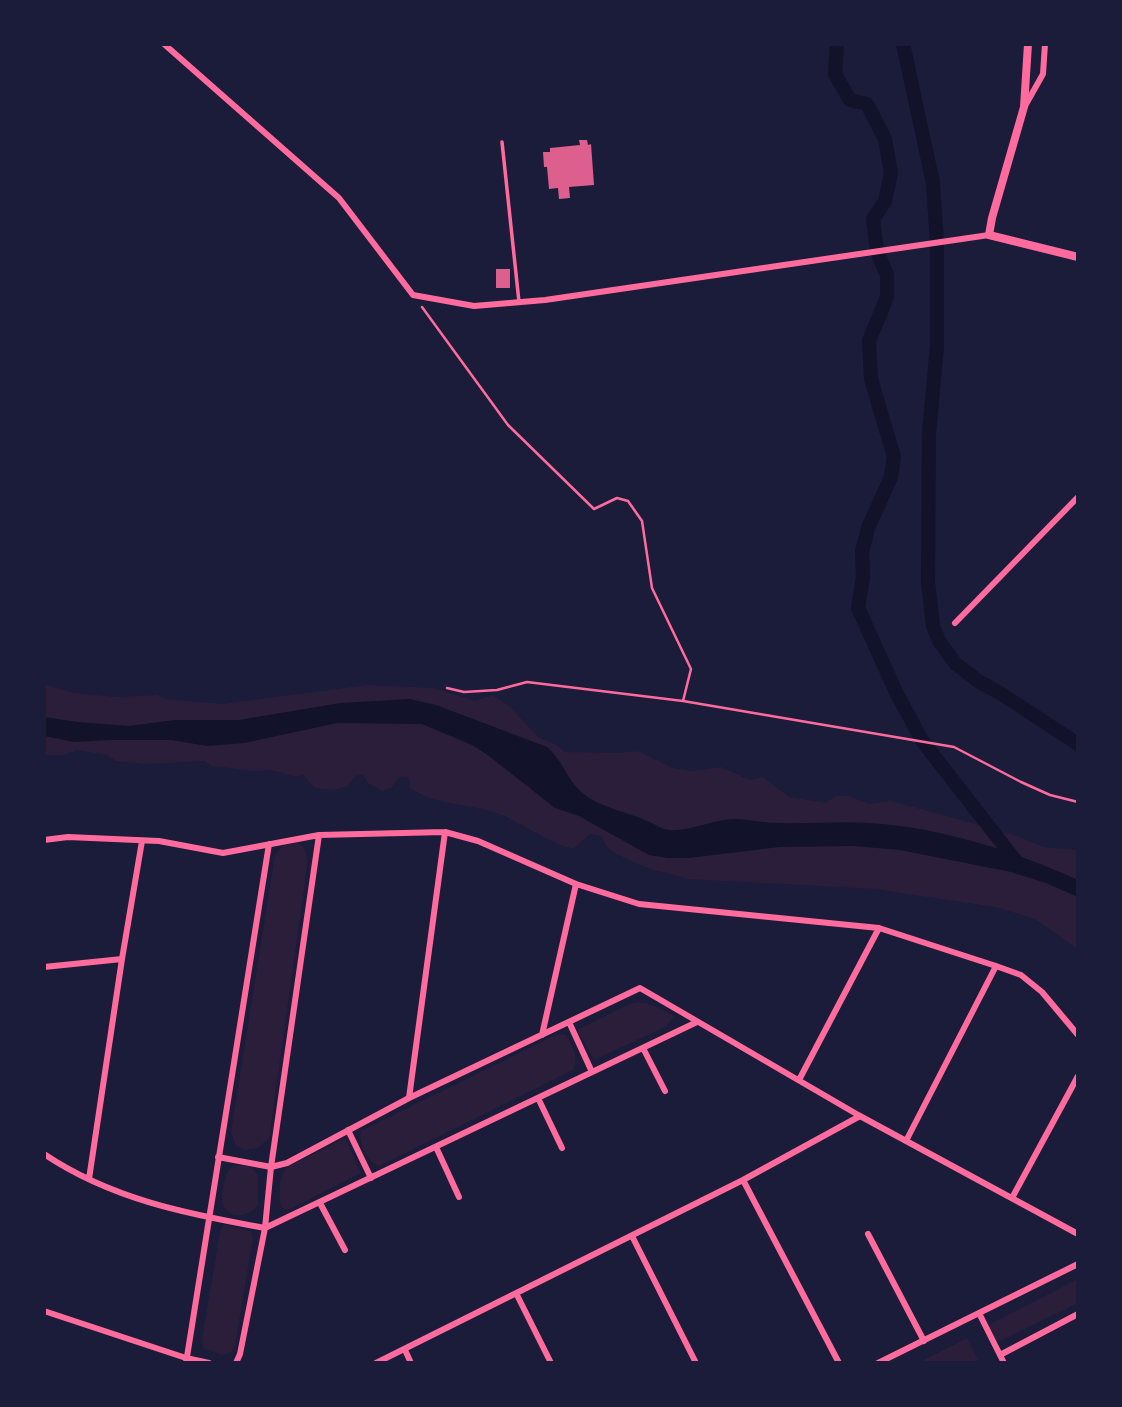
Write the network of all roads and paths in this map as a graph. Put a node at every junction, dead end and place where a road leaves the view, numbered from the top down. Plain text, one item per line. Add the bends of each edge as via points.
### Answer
1 (164, 44) edge
2 (1028, 44) edge
3 (1045, 44) edge
4 (1024, 107) junction
5 (502, 142) dead end
6 (989, 235) junction
7 (1078, 257) edge
8 (413, 295) junction
9 (519, 302) junction
10 (1078, 497) edge
11 (955, 623) dead end
12 (447, 688) dead end
13 (683, 701) junction
14 (1078, 802) edge
15 (445, 832) junction
16 (319, 835) junction
17 (44, 840) edge
18 (142, 841) junction
19 (269, 844) junction
20 (576, 884) junction
21 (878, 928) junction
22 (122, 959) junction
23 (996, 966) junction
24 (44, 967) edge
25 (569, 1022) junction
26 (697, 1022) junction
27 (542, 1035) junction
28 (1078, 1035) edge
29 (643, 1048) junction
30 (592, 1072) junction
31 (1078, 1076) edge
32 (799, 1080) junction
33 (665, 1091) dead end
34 (409, 1098) junction
35 (538, 1098) junction
36 (860, 1116) junction
37 (348, 1130) junction
38 (906, 1141) junction
39 (436, 1147) junction
40 (562, 1148) dead end
41 (44, 1154) edge
42 (218, 1157) junction
43 (271, 1167) junction
44 (371, 1178) junction
45 (89, 1179) junction
46 (743, 1180) junction
47 (459, 1197) dead end
48 (1012, 1198) junction
49 (320, 1203) junction
50 (210, 1218) junction
51 (265, 1228) junction
52 (867, 1234) dead end
53 (1078, 1234) edge
54 (632, 1236) junction
55 (345, 1250) dead end
56 (1078, 1264) edge
57 (517, 1294) junction
58 (44, 1311) edge
59 (979, 1313) junction
60 (1078, 1314) edge
61 (923, 1341) junction
62 (405, 1350) junction
63 (1000, 1355) junction
64 (186, 1361) edge
65 (209, 1363) edge
66 (236, 1363) edge
67 (376, 1363) edge
68 (411, 1363) edge
69 (551, 1363) edge
70 (696, 1363) edge
71 (839, 1363) edge
72 (878, 1363) edge
73 (1004, 1363) edge

1 - 8 street via 339,198
2 - 4 street
3 - 4 street via 1043,74
4 - 6 street
5 - 9 lane
6 - 7 street
6 - 9 street
8 - 9 street via 474,306
8 - 13 path via 508,425 594,509 617,498 628,501 642,521 652,588 691,669
10 - 11 street
12 - 13 path via 498,690 527,682
13 - 14 path via 954,747 1050,795
15 - 16 street
15 - 20 street via 478,841
15 - 34 street
16 - 19 street
16 - 43 street
17 - 18 street
18 - 19 street via 223,853
18 - 22 street
19 - 42 street
20 - 21 street via 639,904
20 - 27 street
21 - 23 street
21 - 32 street
22 - 24 street
22 - 45 street
23 - 28 street via 1021,975 1042,992
23 - 38 street
25 - 26 street via 640,988
25 - 27 street
25 - 30 street
26 - 29 street
26 - 32 street
27 - 34 street
29 - 30 street
29 - 33 street
30 - 35 street
31 - 48 street
32 - 36 street
34 - 37 street
35 - 39 street
35 - 40 street
36 - 38 street
36 - 46 street
37 - 43 street
37 - 44 street
38 - 48 street
39 - 44 street
39 - 47 street
41 - 45 street
42 - 43 street
42 - 50 street
43 - 51 street
44 - 49 street
45 - 50 street via 142,1201
46 - 54 street
46 - 71 street
48 - 53 street
49 - 51 street
49 - 55 street
50 - 51 street
50 - 64 street
51 - 66 street
52 - 61 street
54 - 57 street
54 - 70 street
56 - 59 street
57 - 62 street
57 - 69 street
58 - 64 street
59 - 61 street
59 - 63 street
60 - 63 street
61 - 72 street
62 - 67 street
62 - 68 street
63 - 73 street
64 - 65 street

